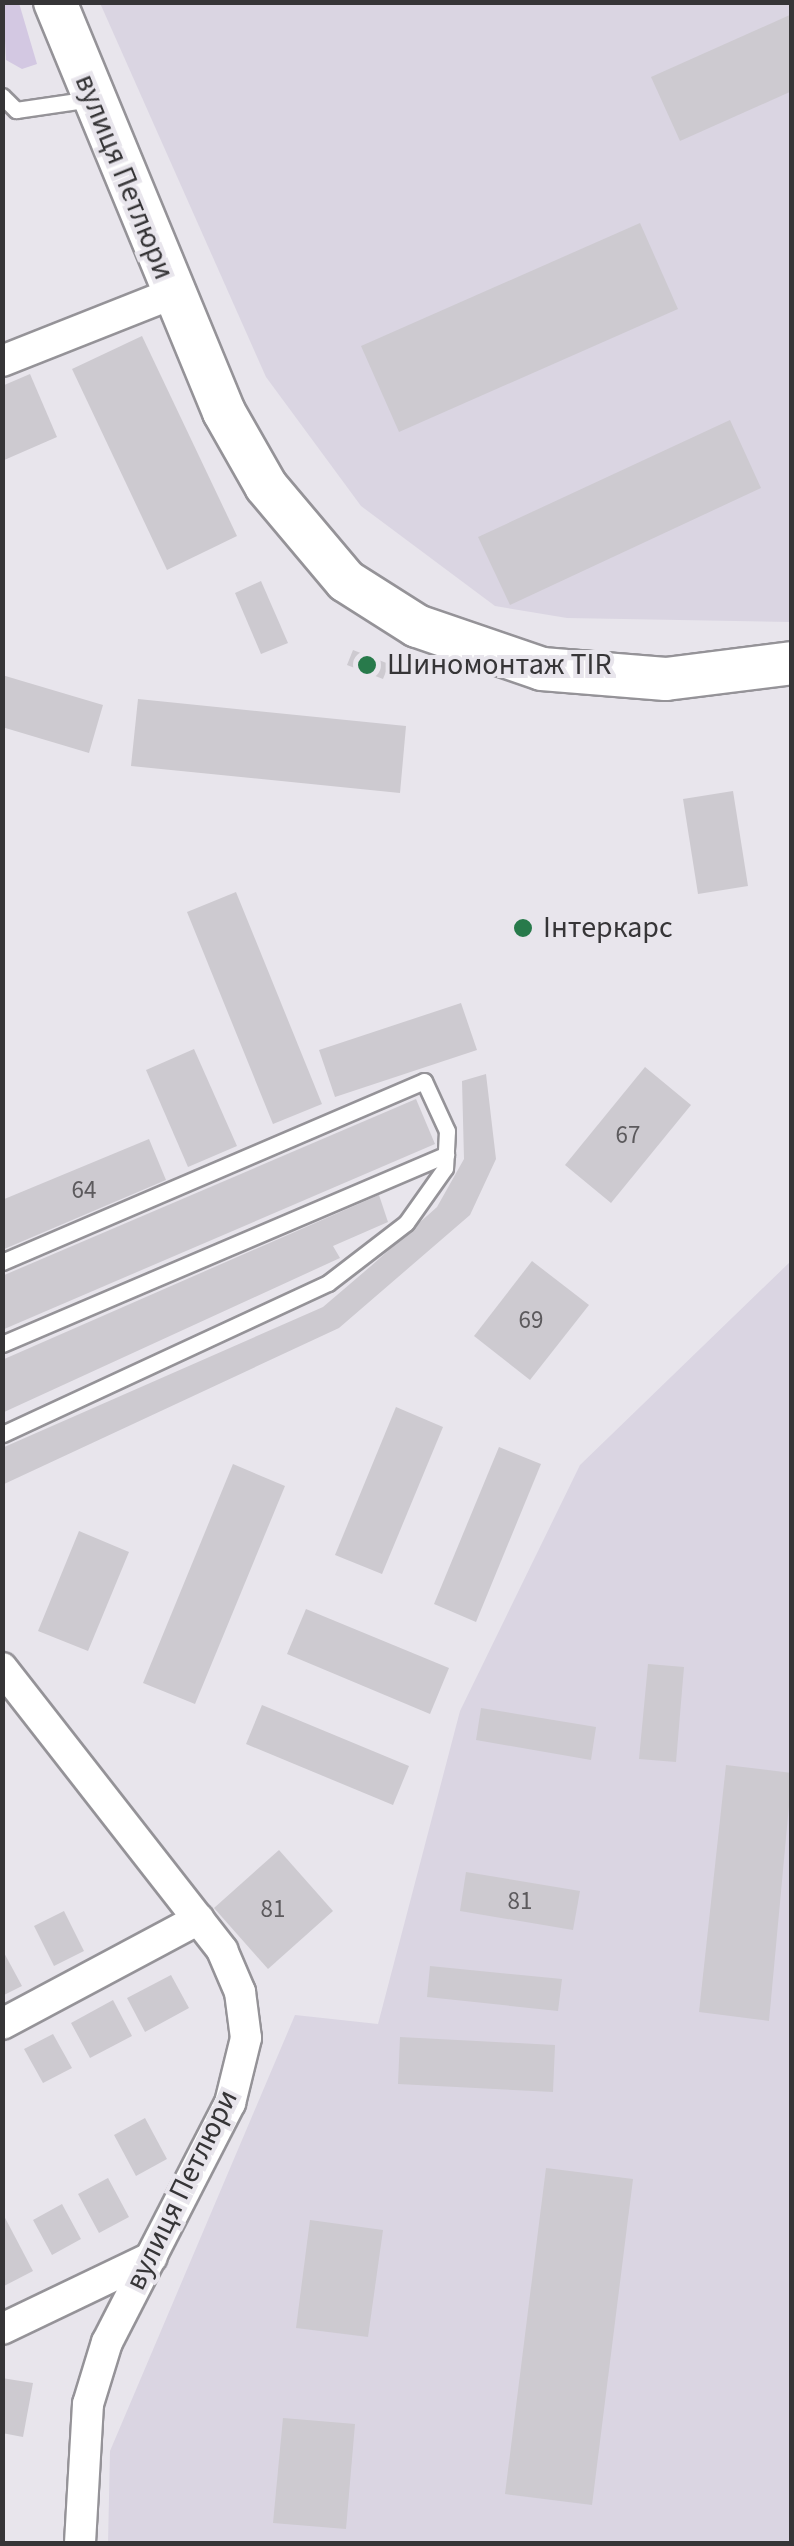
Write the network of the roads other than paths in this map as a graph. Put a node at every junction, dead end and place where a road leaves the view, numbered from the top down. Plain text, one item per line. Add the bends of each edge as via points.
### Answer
1 (56, 2) edge
2 (2, 96) edge
3 (93, 99) junction
4 (171, 294) junction
5 (2, 362) edge
6 (792, 662) edge
7 (446, 1154) junction
8 (2, 1262) edge
9 (2, 1344) edge
10 (2, 1434) edge
11 (2, 1668) edge
12 (198, 1918) junction
13 (2, 2024) edge
14 (152, 2257) junction
15 (2, 2329) edge
16 (80, 2544) edge

1 - 3 main road, вулиця Петлюри
2 - 3 lane via 16,110
3 - 4 main road, вулиця Петлюри
4 - 5 street, вулиця Петлюри
4 - 6 main road via 266,486 346,581 417,626 542,669 596,676 726,676
7 - 8 lane via 447,1131 424,1081
7 - 9 lane
7 - 10 lane via 445,1168 406,1223 328,1283
11 - 12 street, вулиця Петлюри
12 - 13 street
12 - 14 street, вулиця Петлюри via 240,1992 246,2038 230,2103
14 - 15 street
14 - 16 street, вулиця Петлюри via 107,2342 88,2404

